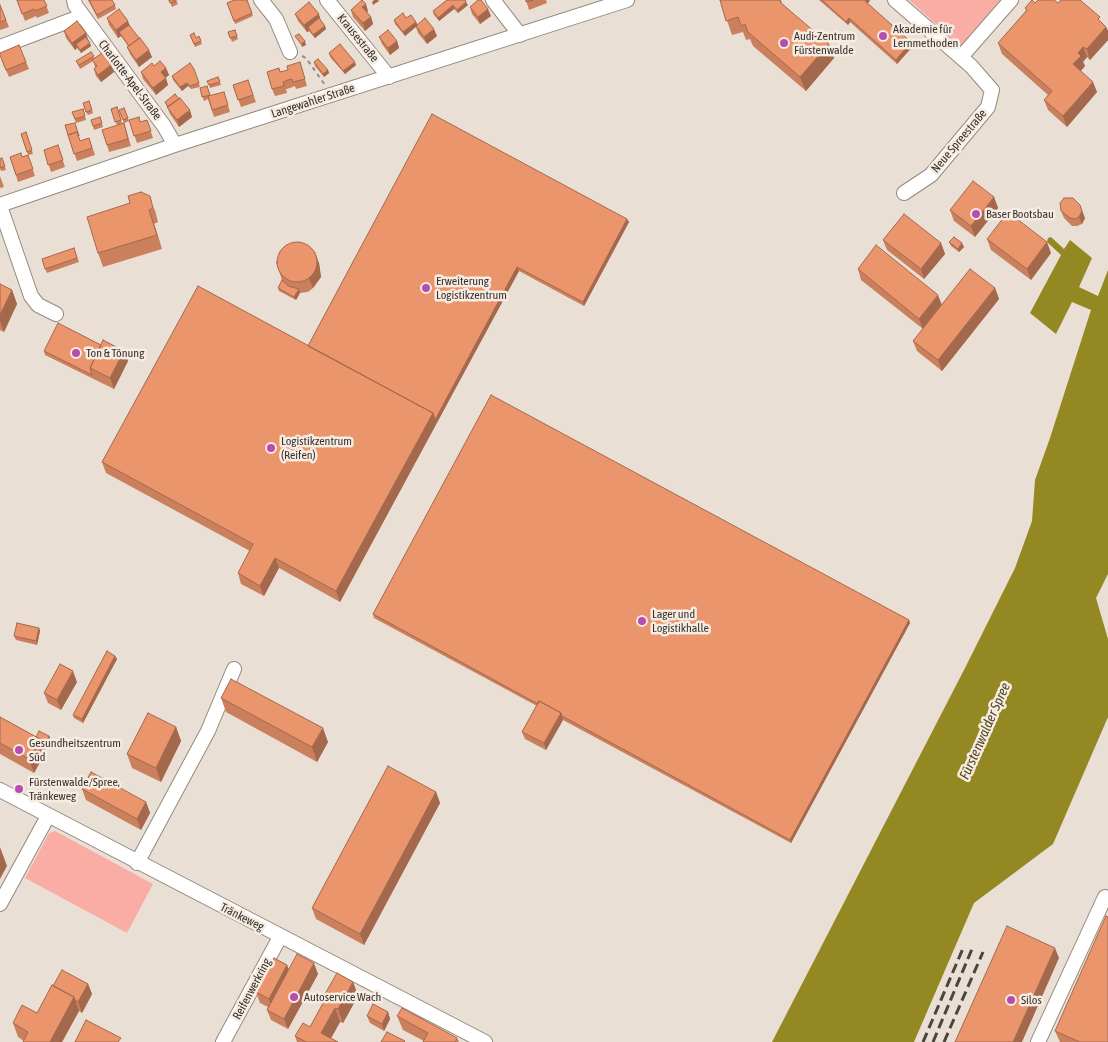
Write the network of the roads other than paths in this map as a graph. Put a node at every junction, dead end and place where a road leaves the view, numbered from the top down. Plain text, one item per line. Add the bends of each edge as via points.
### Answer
1 (74, 0) edge
2 (261, 0) edge
3 (327, 0) edge
4 (493, 0) edge
5 (627, 0) edge
6 (895, 0) edge
7 (1011, 0) edge
8 (82, 16) junction
9 (520, 35) junction
10 (0, 47) edge
11 (290, 52) road end
12 (961, 58) junction
13 (389, 77) junction
14 (176, 145) junction
15 (904, 192) dead end
16 (0, 205) edge
17 (56, 314) dead end
18 (234, 669) dead end
19 (0, 790) edge
20 (48, 816) junction
21 (137, 863) junction
22 (1108, 899) edge
23 (0, 904) edge
24 (280, 936) junction
25 (223, 1042) edge
26 (485, 1042) edge
27 (1038, 1042) edge

1 - 8 street, Charlotte-Apel-Straße
2 - 11 street via 276,19
3 - 13 street, Krausestraße
4 - 9 street
5 - 9 street, Langewahler Straße
6 - 12 street, Neue Spreestraße
7 - 12 street
8 - 10 street
8 - 14 street, Charlotte-Apel-Straße
9 - 13 street, Langewahler Straße
12 - 15 street, Neue Spreestraße via 992,90 988,107 931,175
13 - 14 street, Langewahler Straße
14 - 16 street, Langewahler Straße
16 - 17 street via 31,296 38,306
18 - 21 street via 208,731
19 - 20 street, Tränkeweg
20 - 21 street, Tränkeweg
20 - 23 street
21 - 24 street, Tränkeweg
22 - 27 street via 1104,897
24 - 25 street, Reifenwerkring
24 - 26 street, Tränkeweg

